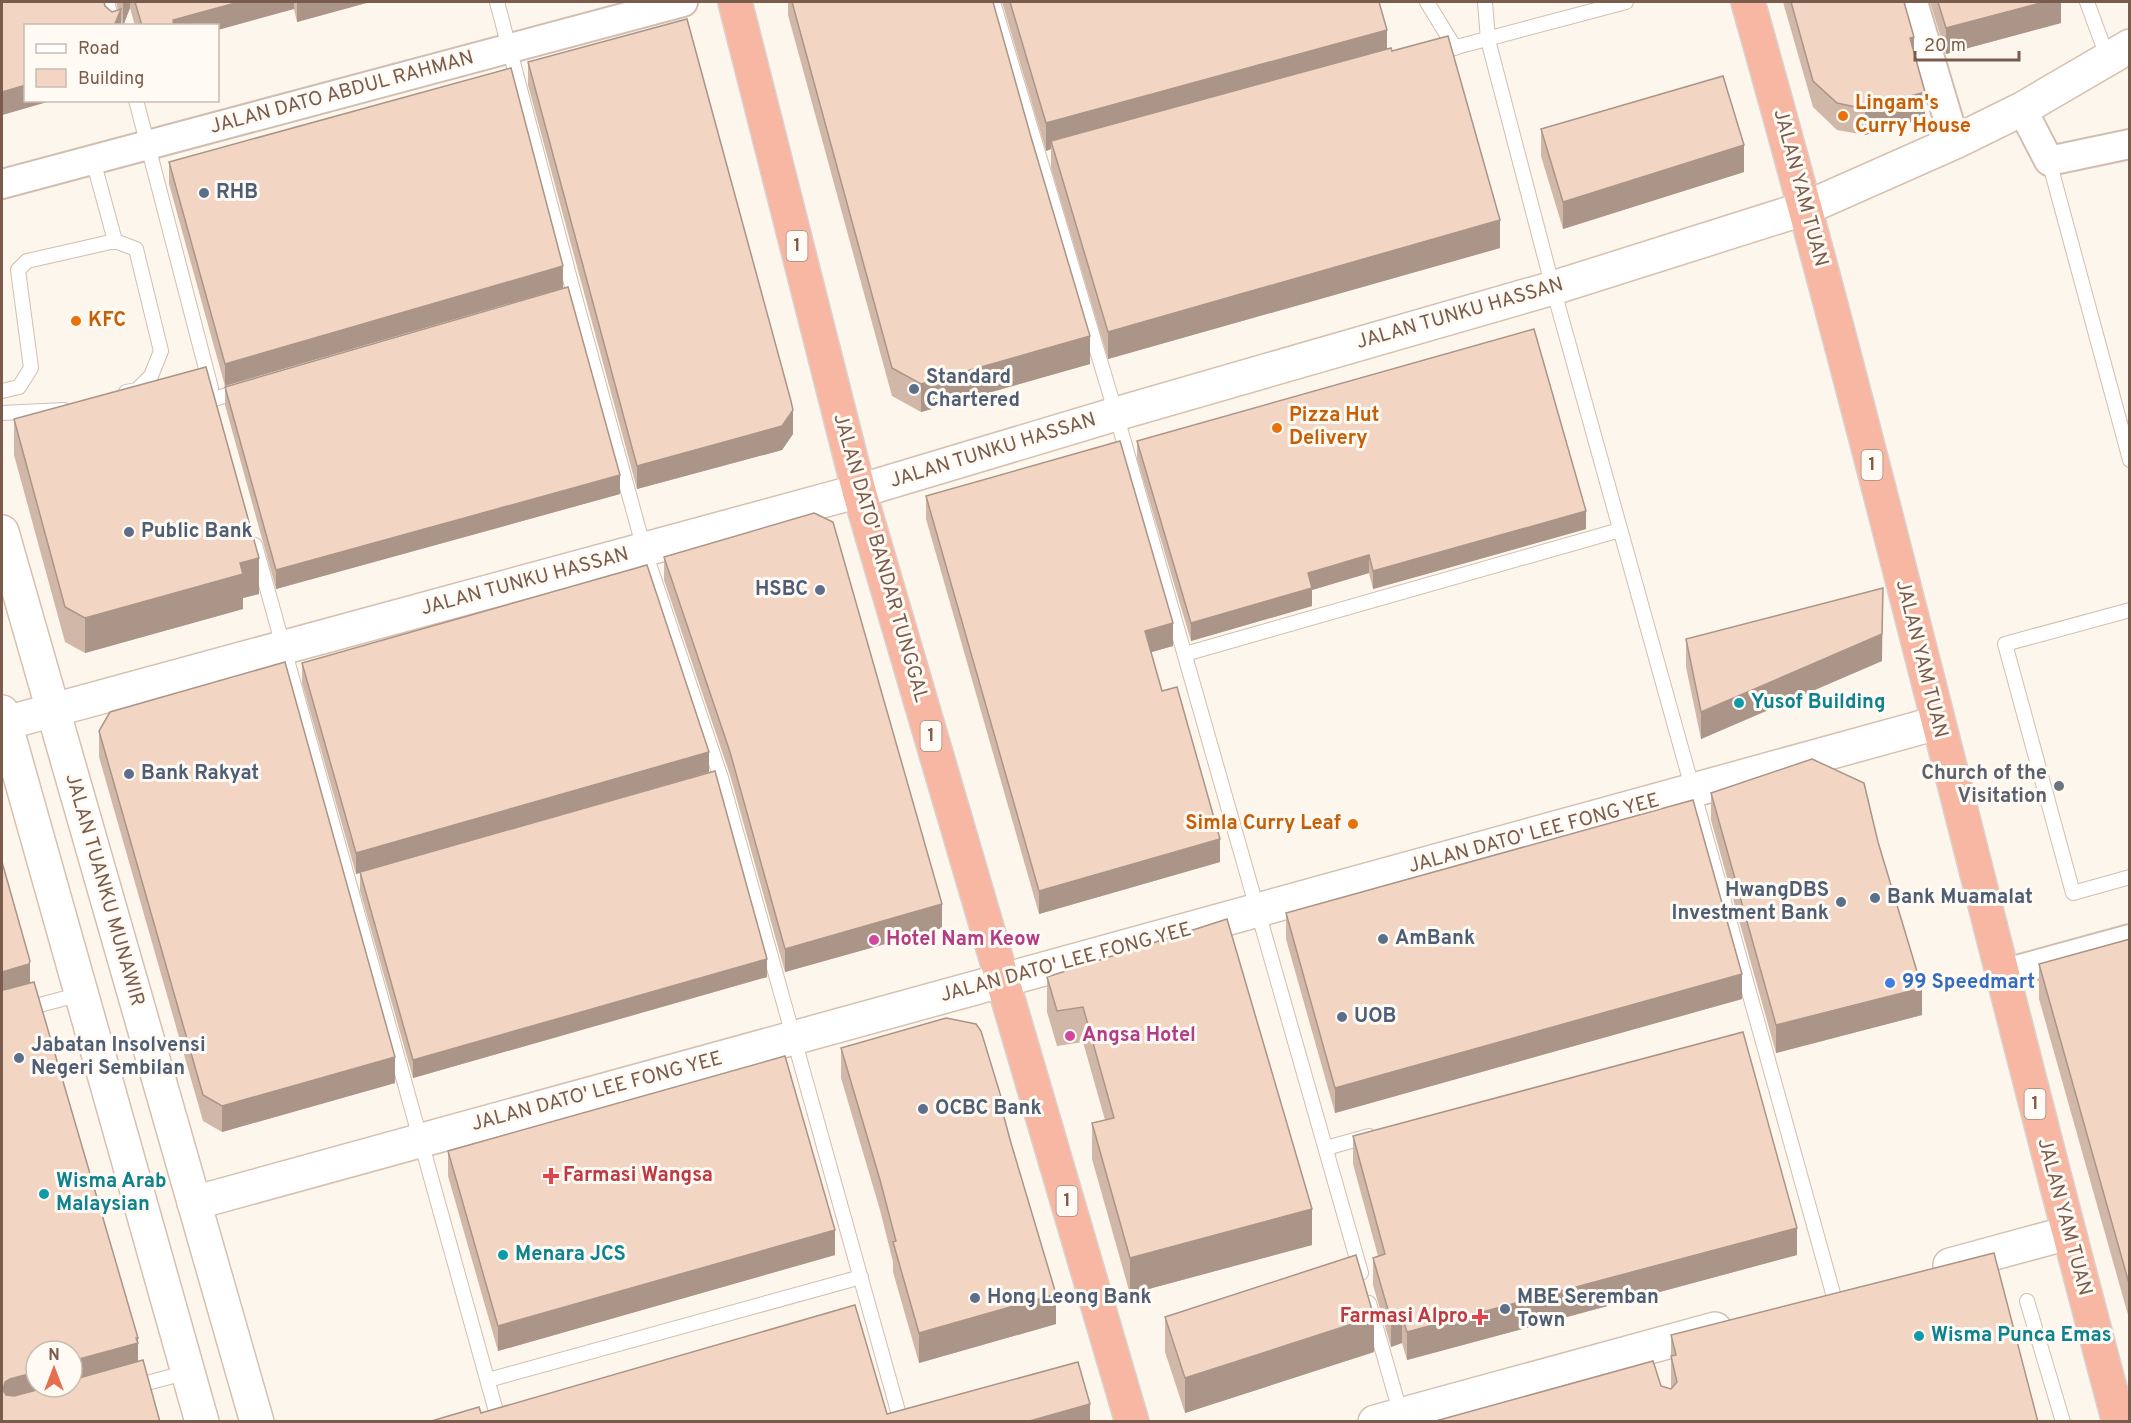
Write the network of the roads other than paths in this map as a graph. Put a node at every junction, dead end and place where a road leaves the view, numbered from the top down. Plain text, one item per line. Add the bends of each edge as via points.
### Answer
1 (107, 2) edge
2 (497, 2) edge
3 (683, 2) edge
4 (735, 2) edge
5 (993, 2) edge
6 (1427, 2) edge
7 (1485, 2) edge
8 (1626, 2) edge
9 (1748, 2) edge
10 (1913, 2) edge
11 (2086, 2) edge
12 (113, 24) edge
13 (1488, 40) junction
14 (508, 48) junction
15 (1455, 48) junction
16 (2119, 53) edge
17 (1421, 57) edge
18 (137, 102) edge
19 (2022, 109) junction
20 (1955, 142) junction
21 (149, 144) junction
22 (2130, 144) edge
23 (93, 160) junction
24 (2049, 161) junction
25 (2, 184) edge
26 (1806, 208) junction
27 (115, 241) junction
28 (1553, 288) junction
29 (259, 386) edge
30 (2, 391) edge
31 (116, 395) edge
32 (74, 407) edge
33 (2, 413) edge
34 (1116, 414) junction
35 (2130, 460) edge
36 (859, 491) junction
37 (1620, 530) junction
38 (2, 532) edge
39 (252, 534) edge
40 (644, 549) junction
41 (2130, 610) edge
42 (283, 647) junction
43 (1185, 654) junction
44 (53, 710) junction
45 (3, 720) edge
46 (1937, 723) junction
47 (1693, 790) junction
48 (2130, 877) edge
49 (1258, 910) junction
50 (2130, 939) edge
51 (2002, 974) junction
52 (1002, 981) junction
53 (81, 994) junction
54 (2, 1015) edge
55 (794, 1038) junction
56 (1383, 1132) edge
57 (421, 1140) junction
58 (1326, 1148) junction
59 (194, 1203) junction
60 (2068, 1233) junction
61 (1923, 1272) edge
62 (861, 1277) junction
63 (1867, 1288) edge
64 (1834, 1297) junction
65 (2027, 1301) dead end
66 (1801, 1306) edge
67 (1746, 1321) edge
68 (188, 1372) junction
69 (488, 1380) junction
70 (122, 1390) edge
71 (1393, 1419) edge
72 (202, 1422) edge
73 (257, 1422) edge
74 (500, 1422) edge
75 (901, 1422) edge
76 (1132, 1422) edge
77 (2063, 1422) edge
78 (2119, 1422) edge

1 - 12 lane
2 - 14 lane
3 - 14 street, JALAN DATO ABDUL RAHMAN
4 - 36 highway, JALAN DATO' BANDAR TUNGGAL / 1
5 - 34 lane via 1045,160
6 - 15 lane
7 - 13 lane
8 - 13 lane
9 - 26 highway, JALAN YAM TUAN / 1
10 - 20 street
11 - 16 lane
13 - 15 lane
13 - 28 lane
14 - 21 street, JALAN DATO ABDUL RAHMAN
14 - 40 lane via 568,296
15 - 17 lane
16 - 19 main road, JALAN TUNKU HASSAN
18 - 21 lane
19 - 20 main road, JALAN TUNKU HASSAN
19 - 24 street
20 - 26 main road, JALAN TUNKU HASSAN
21 - 23 street, JALAN DATO ABDUL RAHMAN
21 - 29 lane via 215,404
22 - 24 street
23 - 25 street, JALAN DATO ABDUL RAHMAN
23 - 27 lane
24 - 35 lane
26 - 28 main road, JALAN TUNKU HASSAN
26 - 46 highway, JALAN YAM TUAN / 1
27 - 30 lane via 27,261 18,270 31,368 19,387
27 - 31 lane via 135,249 161,351 151,376 137,390
28 - 34 main road, JALAN TUNKU HASSAN
28 - 37 lane
32 - 33 lane
34 - 36 main road, JALAN TUNKU HASSAN
34 - 43 lane
36 - 40 main road, JALAN TUNKU HASSAN
36 - 52 highway, JALAN DATO' BANDAR TUNGGAL / 1
37 - 43 lane
37 - 47 lane
38 - 44 main road, JALAN TUANKU MUNAWIR
39 - 42 lane
40 - 42 main road, JALAN TUNKU HASSAN
40 - 55 lane
41 - 48 lane via 2006,644 2073,893
42 - 44 main road, JALAN TUNKU HASSAN
42 - 57 lane via 355,884
43 - 49 lane
44 - 45 main road, JALAN TUNKU HASSAN
44 - 59 main road, JALAN TUANKU MUNAWIR
45 - 53 main road
46 - 47 main road, JALAN DATO' LEE FONG YEE
46 - 51 highway, JALAN YAM TUAN / 1
47 - 49 main road, JALAN DATO' LEE FONG YEE
47 - 64 lane via 1753,1030
49 - 52 main road, JALAN DATO' LEE FONG YEE
49 - 58 lane
50 - 51 street
51 - 60 highway, JALAN YAM TUAN / 1
52 - 55 main road, JALAN DATO' LEE FONG YEE
52 - 76 highway, JALAN DATO' BANDAR TUNGGAL / 1
53 - 54 lane
53 - 68 main road
55 - 57 main road, JALAN DATO' LEE FONG YEE
55 - 62 lane
56 - 58 lane
57 - 59 main road, JALAN DATO' LEE FONG YEE
57 - 69 lane
58 - 71 lane via 1365,1287
59 - 73 main road, JALAN TUANKU MUNAWIR
60 - 61 main road
60 - 78 highway, JALAN YAM TUAN / 1
62 - 69 lane
62 - 75 lane
63 - 64 main road
64 - 66 main road
65 - 77 lane
67 - 71 main road via 1648,1353
68 - 70 lane
68 - 72 main road
69 - 74 lane

